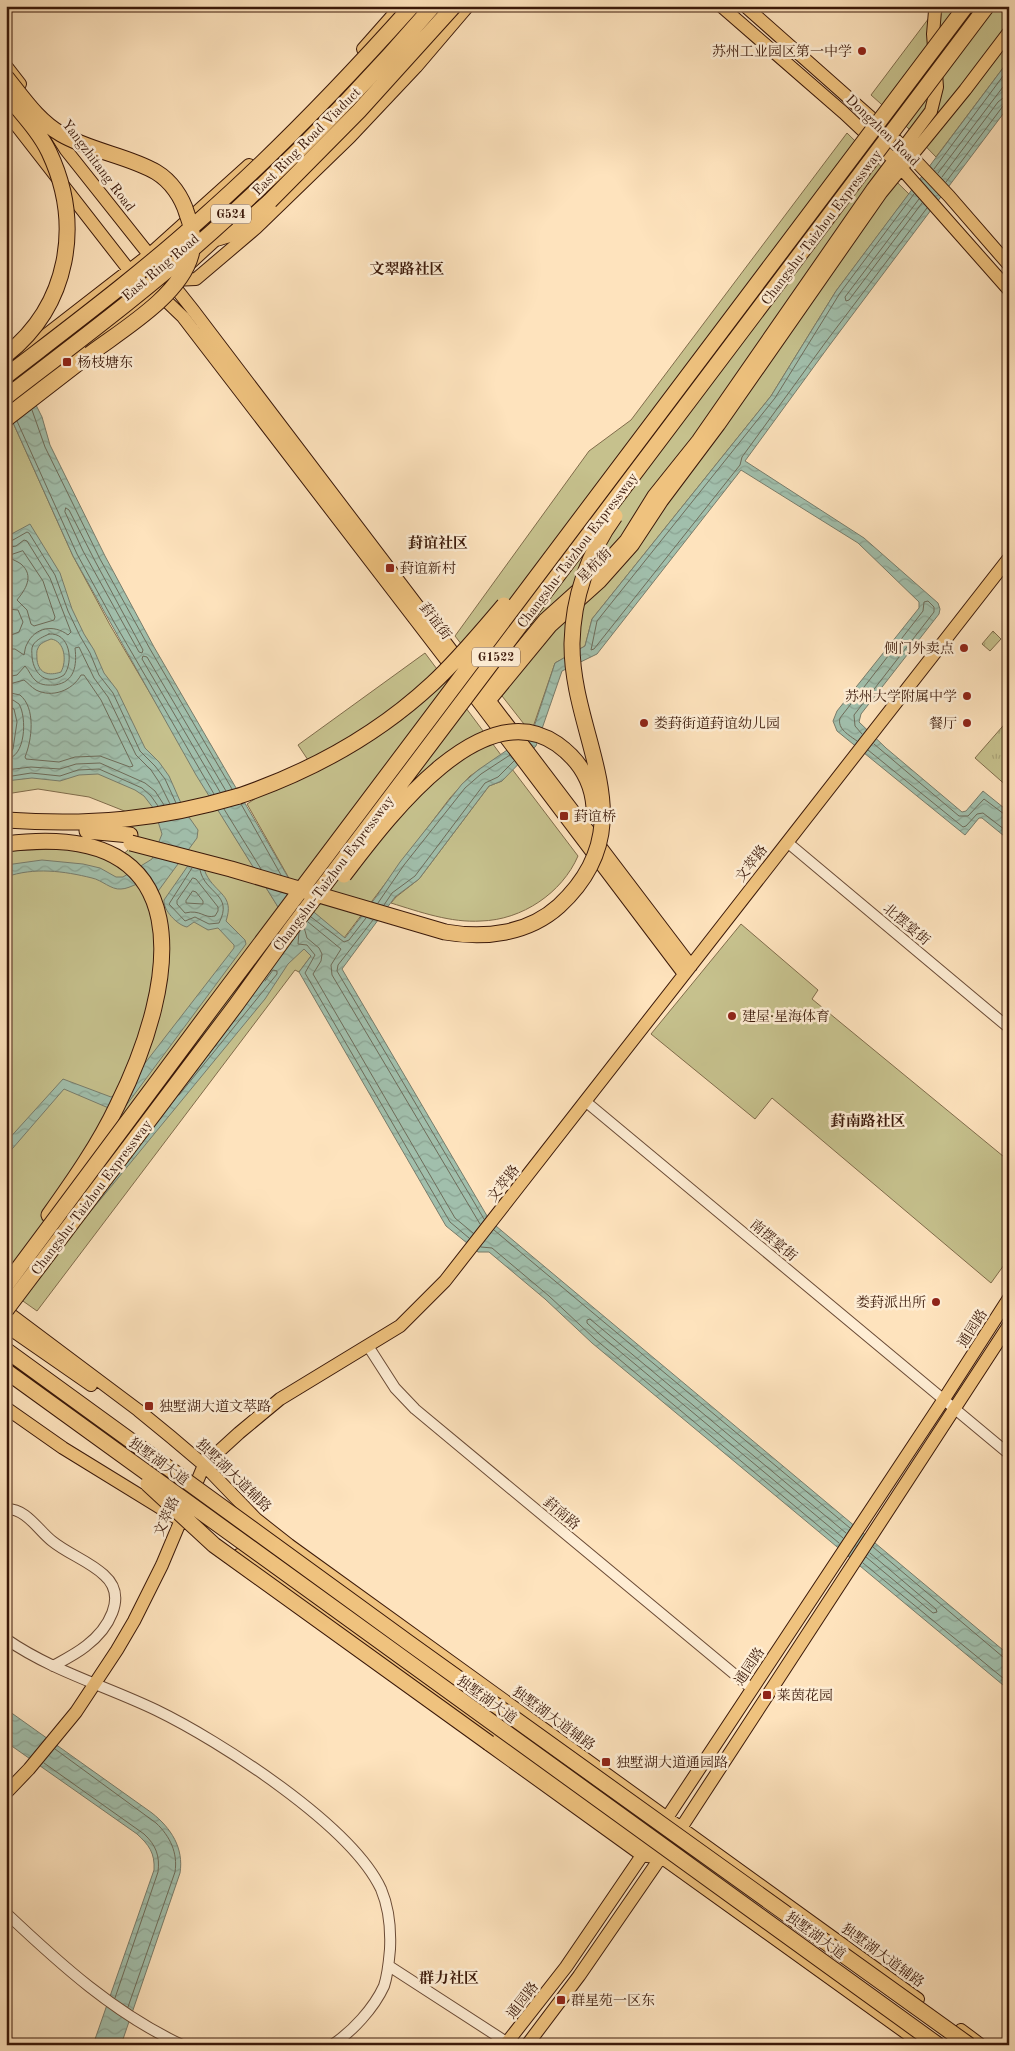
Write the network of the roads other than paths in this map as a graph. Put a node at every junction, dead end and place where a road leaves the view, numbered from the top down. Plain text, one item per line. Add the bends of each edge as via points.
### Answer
1 (401, 6) edge
2 (412, 6) edge
3 (468, 6) edge
4 (721, 6) edge
5 (745, 6) edge
6 (938, 6) edge
7 (966, 6) edge
8 (987, 6) edge
9 (444, 7) edge
10 (454, 23) junction
11 (1009, 32) edge
12 (6, 66) edge
13 (6, 77) edge
14 (6, 94) edge
15 (6, 112) edge
16 (24, 136) junction
17 (907, 152) junction
18 (898, 163) junction
19 (92, 225) junction
20 (815, 235) junction
21 (218, 238) junction
22 (149, 255) junction
23 (1009, 265) edge
24 (129, 270) junction
25 (170, 280) junction
26 (1009, 290) edge
27 (157, 292) junction
28 (12, 356) edge
29 (6, 366) edge
30 (6, 376) edge
31 (6, 397) edge
32 (6, 408) edge
33 (6, 418) edge
34 (599, 494) junction
35 (1009, 558) edge
36 (485, 699) junction
37 (6, 820) edge
38 (29, 822) junction
39 (130, 839) junction
40 (32, 841) junction
41 (787, 842) junction
42 (6, 844) edge
43 (688, 970) junction
44 (236, 1005) junction
45 (1009, 1028) edge
46 (585, 1101) junction
47 (6, 1272) edge
48 (6, 1285) edge
49 (1009, 1298) edge
50 (8, 1316) edge
51 (1009, 1325) edge
52 (6, 1340) edge
53 (368, 1346) junction
54 (6, 1350) edge
55 (6, 1371) edge
56 (6, 1398) edge
57 (944, 1399) junction
58 (6, 1408) edge
59 (954, 1408) junction
60 (98, 1436) junction
61 (1009, 1454) edge
62 (204, 1465) junction
63 (110, 1478) junction
64 (222, 1507) junction
65 (6, 1509) edge
66 (256, 1519) junction
67 (181, 1522) junction
68 (6, 1639) edge
69 (53, 1666) junction
70 (96, 1684) junction
71 (752, 1688) junction
72 (495, 1742) junction
73 (516, 1763) junction
74 (539, 1768) junction
75 (6, 1794) edge
76 (667, 1818) junction
77 (680, 1828) junction
78 (656, 1834) junction
79 (646, 1850) junction
80 (666, 1850) junction
81 (6, 1913) edge
82 (389, 1966) junction
83 (968, 2043) edge
84 (508, 2044) edge
85 (182, 2045) edge
86 (332, 2045) edge
87 (527, 2045) edge
88 (923, 2045) edge
89 (938, 2045) edge
90 (981, 2045) edge

1 - 22 main road, East Ring Road via 271,145
2 - 30 highway, East Ring Road Viaduct / G524, bridge via 313,114 228,195 120,287
3 - 10 main road
4 - 18 main road, Dongzhen Road
5 - 17 main road, Dongzhen Road
6 - 17 main road via 933,34 937,87 931,111
7 - 34 highway, Changshu-Taizhou Expressway / G1522, bridge
8 - 20 highway, Changshu-Taizhou Expressway / G1522, bridge
9 - 10 main road via 445,15
9 - 21 main road, East Ring Road via 400,60 312,152
9 - 21 highway, bridge via 360,111 270,201 234,232
9 - 31 highway, East Ring Road Viaduct / G524, bridge via 252,195 132,300
10 - 25 main road via 350,137 256,228 196,279
11 - 17 main road via 960,96
12 - 22 main road, Yangzhitang Road via 42,111 66,150
13 - 33 highway, bridge via 34,112 61,134 162,176 186,210 193,243 188,264 159,301
14 - 28 highway, bridge via 48,151 62,192 67,226 65,260 53,298
15 - 16 main road
16 - 19 main road via 78,202
16 - 19 main road via 29,152 72,213
17 - 18 main road, 星杭街
17 - 23 main road, Dongzhen Road
18 - 26 main road, Dongzhen Road
18 - 36 main road, 星杭街 via 654,496 626,540 594,575 544,620
19 - 24 main road
20 - 39 highway, bridge via 750,331 605,529 590,560 579,591 573,660 581,708 600,781 602,831 589,870 575,890 556,908 542,918 506,933 455,934
20 - 44 highway, Changshu-Taizhou Expressway / G1522, bridge
21 - 25 main road, East Ring Road
22 - 24 main road, East Ring Road
22 - 25 main road, Yangzhitang Road
24 - 27 main road
24 - 28 main road, East Ring Road
25 - 27 main road, East Ring Road
25 - 36 main road, 葑谊街
27 - 32 main road, East Ring Road
27 - 36 main road, 葑谊街 via 184,317
28 - 29 main road, East Ring Road
34 - 38 highway, bridge via 447,668 375,729 330,757 269,786 189,810 76,824
34 - 48 highway, Changshu-Taizhou Expressway / G1522, bridge
35 - 41 main road, 文萃路
36 - 43 main road, 葑谊街
37 - 38 highway
38 - 39 highway
39 - 40 highway via 91,837
39 - 44 highway, bridge via 234,862 326,890 335,893 344,896 353,899 436,923 495,928 521,921 546,907 565,890 581,867 592,840 594,810 590,785 582,768 552,741 528,733 493,735 458,752 396,812 344,875 333,890 327,897 310,920
40 - 42 highway
40 - 47 highway via 92,846 113,854 148,889 161,926 162,949 158,993 137,1062 110,1121 70,1186
41 - 43 main road, 文萃路
41 - 45 street, 北摆宴街
43 - 46 main road, 文萃路
44 - 50 highway, Changshu-Taizhou Expressway / G1522, bridge
46 - 53 main road, 文萃路 via 445,1281 409,1318
46 - 57 street, 南摆宴街
49 - 57 main road, 通园路
50 - 62 main road, 独墅湖大道辅路
51 - 59 main road, 通园路
52 - 64 highway, bridge via 139,1436
53 - 62 main road, 文萃路 via 280,1399
53 - 71 street, 葑南路 via 395,1388 415,1409
54 - 64 highway, 独墅湖大道, bridge
55 - 60 highway, 独墅湖大道, bridge
56 - 63 main road
57 - 59 street, 南摆宴街
57 - 71 main road, 通园路
58 - 63 main road
59 - 61 street, 南摆宴街
59 - 77 main road, 通园路
60 - 72 highway, bridge via 214,1545
60 - 89 highway, 独墅湖大道, bridge
62 - 66 main road, 独墅湖大道辅路
62 - 67 main road, 文萃路
63 - 67 main road
64 - 83 highway, 独墅湖大道, bridge
65 - 69 street via 20,1512 52,1541 102,1573 114,1592 115,1607 100,1632 85,1647
66 - 67 main road via 238,1511 220,1510
66 - 76 main road, 独墅湖大道辅路
67 - 70 main road, 文萃路 via 134,1621
67 - 72 main road via 252,1563
68 - 69 street
69 - 70 street
70 - 75 main road, 文萃路 via 56,1737
70 - 82 street via 157,1710 221,1747 280,1787 337,1835 367,1866 380,1888 388,1912
71 - 76 main road, 通园路
72 - 73 highway
72 - 74 main road
72 - 78 main road via 529,1743
73 - 74 highway
73 - 79 highway
74 - 79 main road
76 - 77 main road, 独墅湖大道辅路
76 - 78 main road, 通园路
77 - 80 main road, 通园路
77 - 90 main road, 独墅湖大道辅路
78 - 79 main road, 通园路
78 - 80 main road
79 - 80 highway
79 - 84 main road, 通园路 via 566,1967
80 - 87 main road, 通园路
80 - 88 main road
81 - 85 street via 76,1977 134,2019
82 - 84 street
82 - 86 street via 384,1986 376,1999 354,2026

